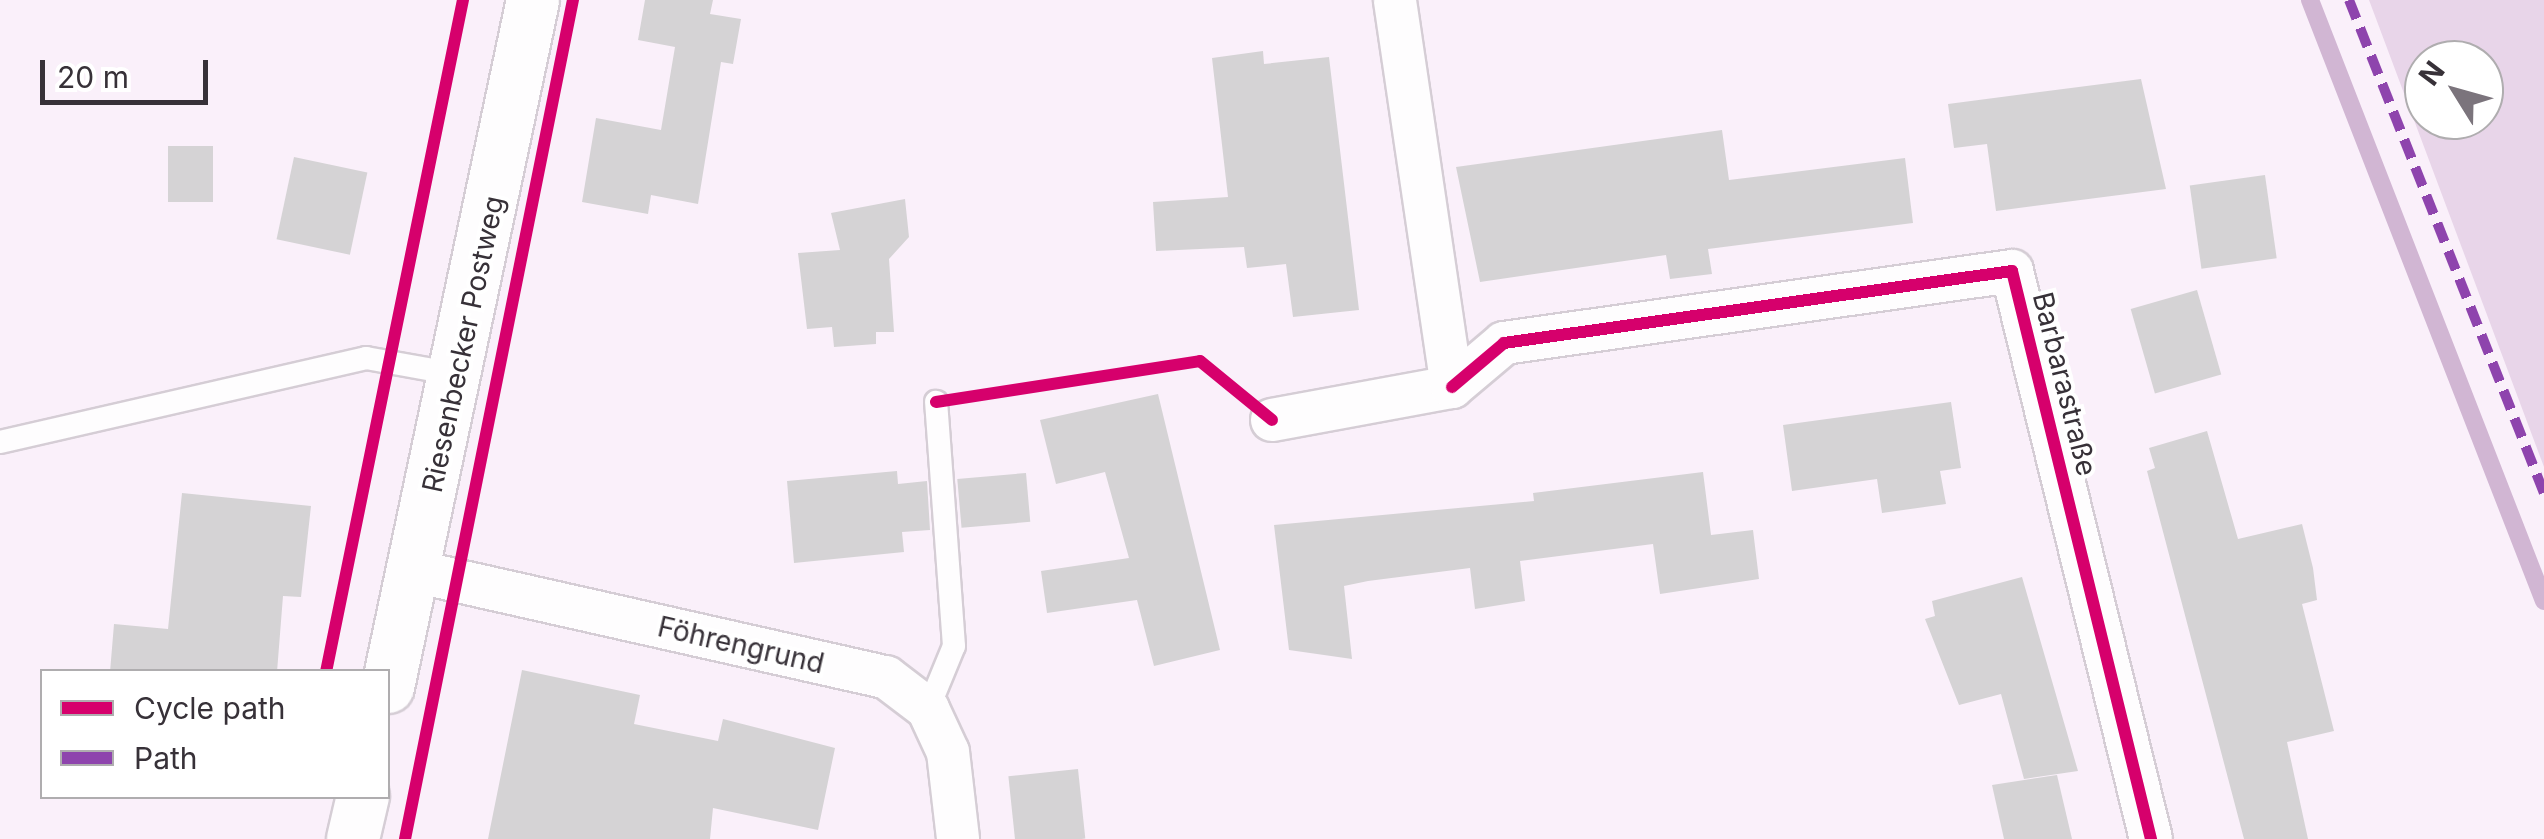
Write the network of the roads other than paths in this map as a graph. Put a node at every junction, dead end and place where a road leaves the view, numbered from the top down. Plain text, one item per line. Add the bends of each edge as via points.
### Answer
1 (533, 0) edge
2 (1395, 0) edge
3 (458, 375) junction
4 (1452, 387) junction
5 (936, 402) dead end
6 (1272, 420) dead end
7 (0, 442) edge
8 (414, 571) junction
9 (390, 678) edge
10 (928, 709) junction
11 (362, 799) edge
12 (353, 839) edge
13 (958, 839) edge
14 (2151, 839) edge

1 - 3 street, Riesenbecker Postweg
2 - 4 street
3 - 7 lane via 366,358
3 - 8 street, Riesenbecker Postweg
4 - 6 street, Barbarastraße
4 - 14 street, Barbarastraße via 1504,343 2012,272
5 - 10 lane via 954,646
8 - 9 street, Riesenbecker Postweg
8 - 10 street, Föhrengrund via 886,677
10 - 13 street, Föhrengrund via 948,752
11 - 12 street

